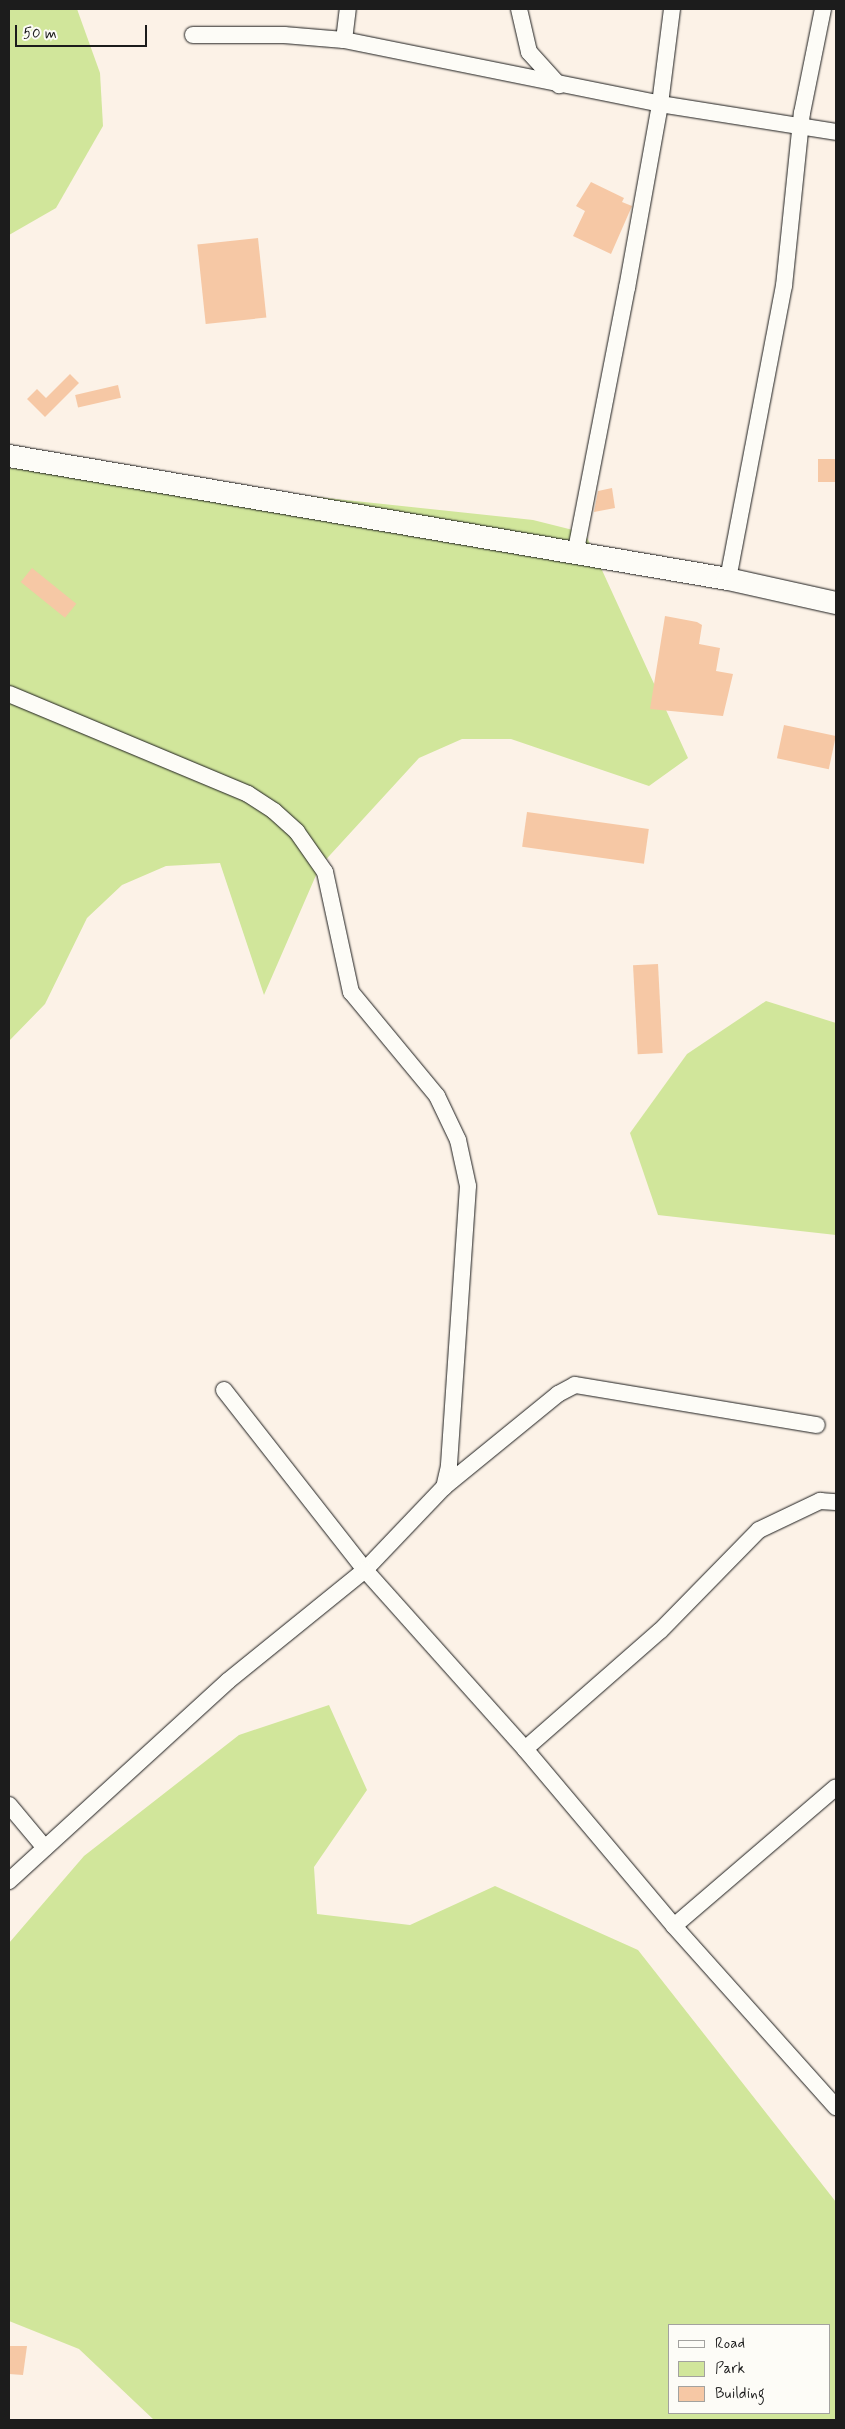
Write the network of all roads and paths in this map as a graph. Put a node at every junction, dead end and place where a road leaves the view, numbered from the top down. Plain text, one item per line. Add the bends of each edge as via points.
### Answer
1 (348, 9) edge
2 (519, 9) edge
3 (672, 9) edge
4 (823, 9) edge
5 (193, 35) dead end
6 (344, 40) junction
7 (558, 85) junction
8 (660, 104) junction
9 (800, 126) junction
10 (836, 132) edge
11 (9, 456) edge
12 (575, 555) junction
13 (728, 579) junction
14 (836, 603) edge
15 (9, 694) edge
16 (224, 1390) dead end
17 (817, 1425) dead end
18 (444, 1487) junction
19 (836, 1502) edge
20 (365, 1570) junction
21 (525, 1749) junction
22 (836, 1787) edge
23 (9, 1805) edge
24 (45, 1848) junction
25 (9, 1881) edge
26 (674, 1926) junction
27 (835, 2104) edge

1 - 6 street
2 - 7 street via 529,52
3 - 8 street
4 - 9 street
5 - 6 street via 284,35
6 - 7 street
7 - 8 street
8 - 9 street
8 - 12 street
9 - 10 street
9 - 13 street via 784,286
11 - 12 main road
12 - 13 main road
13 - 14 main road
15 - 18 street via 248,794 297,832 325,872 351,992 437,1096 458,1140 468,1186 450,1466
16 - 20 street
17 - 18 street via 575,1385 558,1394
18 - 20 street
19 - 21 street via 820,1501 759,1530 660,1631
20 - 21 street
20 - 24 street via 228,1681
21 - 26 street
22 - 26 street
23 - 24 street
24 - 25 street
26 - 27 street

